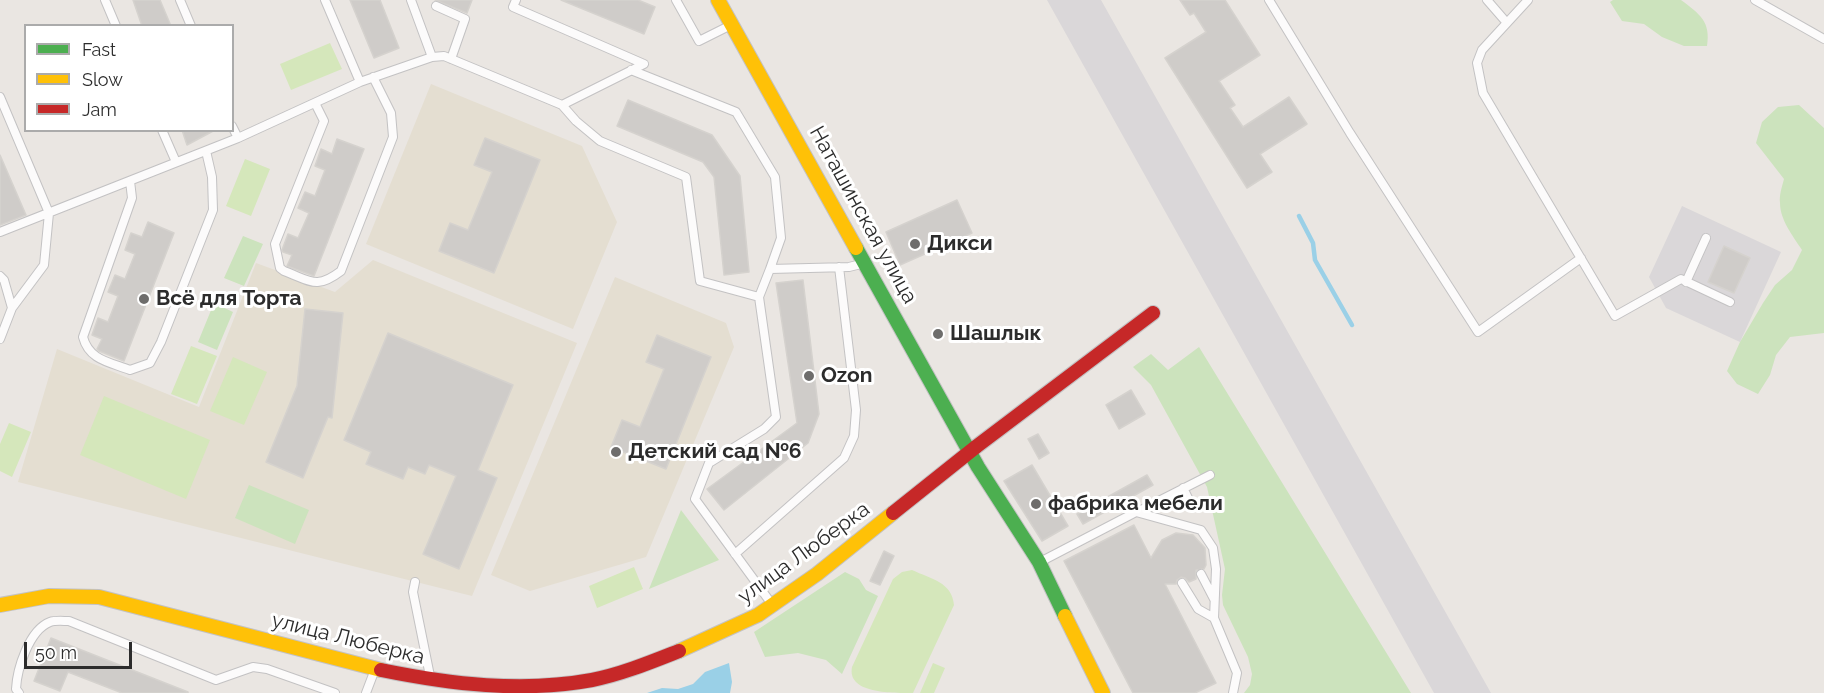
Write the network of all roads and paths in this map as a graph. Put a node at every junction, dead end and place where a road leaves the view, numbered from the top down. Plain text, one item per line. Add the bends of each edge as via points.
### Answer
1 (105, 0) edge
2 (180, 0) edge
3 (325, 0) edge
4 (411, 0) edge
5 (516, 0) edge
6 (676, 0) edge
7 (718, 0) edge
8 (1269, 0) edge
9 (1486, 0) edge
10 (1528, 0) edge
11 (1755, 0) edge
12 (436, 6) dead end
13 (1507, 22) junction
14 (115, 24) edge
15 (190, 24) edge
16 (732, 25) junction
17 (1824, 39) edge
18 (432, 57) junction
19 (451, 59) junction
20 (631, 70) junction
21 (373, 77) junction
22 (360, 82) junction
23 (0, 97) edge
24 (315, 103) junction
25 (562, 105) junction
26 (234, 130) edge
27 (163, 132) edge
28 (238, 138) junction
29 (206, 151) junction
30 (176, 162) junction
31 (130, 181) junction
32 (49, 213) junction
33 (0, 232) edge
34 (1706, 238) dead end
35 (1581, 258) junction
36 (866, 263) junction
37 (839, 267) junction
38 (770, 269) junction
39 (0, 276) edge
40 (1686, 282) junction
41 (759, 297) junction
42 (1730, 302) dead end
43 (12, 308) junction
44 (1153, 312) dead end
45 (0, 339) edge
46 (970, 452) junction
47 (1210, 475) dead end
48 (1183, 489) junction
49 (1190, 502) dead end
50 (1136, 512) junction
51 (735, 554) junction
52 (1039, 562) junction
53 (1201, 574) dead end
54 (415, 582) dead end
55 (1182, 583) dead end
56 (1214, 600) junction
57 (0, 605) edge
58 (773, 605) junction
59 (1214, 618) junction
60 (376, 669) junction
61 (431, 680) junction
62 (20, 693) edge
63 (336, 693) edge
64 (366, 693) edge
65 (1103, 693) edge
66 (1233, 693) edge

1 - 14 lane
2 - 15 lane
3 - 22 lane
4 - 18 lane
5 - 20 lane via 513,7 644,64
6 - 16 lane via 699,41
7 - 16 street, Наташинская улица
8 - 35 lane via 1478,332
9 - 13 lane
10 - 13 lane
11 - 17 lane
12 - 19 lane via 465,19
13 - 35 lane via 1482,50 1478,63 1483,93
16 - 36 street, Наташинская улица
18 - 19 lane
18 - 21 lane
19 - 25 lane
20 - 25 lane
20 - 38 lane via 736,112 775,177 781,238
21 - 22 lane
21 - 24 lane via 391,113 393,137 340,271 318,284 280,268 275,244 324,121
22 - 24 lane
23 - 32 lane
24 - 28 lane
25 - 41 lane via 600,141 686,177 700,281
26 - 28 lane
27 - 30 lane
28 - 29 lane
29 - 30 lane
29 - 31 lane via 213,210 161,342 150,363 130,370 96,357 86,348 83,336 132,198
30 - 31 lane
31 - 32 lane
32 - 33 lane
32 - 43 lane via 44,264
34 - 40 lane
35 - 40 lane via 1615,316 1681,279
36 - 37 lane
36 - 46 street, Наташинская улица
37 - 38 lane
37 - 51 lane via 856,410 854,436 844,458
38 - 41 lane
39 - 43 lane
40 - 42 lane
41 - 51 lane via 776,417 764,429 709,463 695,499
43 - 45 lane
44 - 46 street, улица Люберка
46 - 52 street, Наташинская улица
46 - 58 street, улица Люберка
47 - 48 lane
48 - 49 lane
48 - 50 lane
50 - 52 lane
50 - 56 lane via 1201,530 1213,548
51 - 58 lane
52 - 65 street, Наташинская улица
53 - 56 lane
54 - 61 lane via 413,592
55 - 59 lane via 1198,609
56 - 59 lane
57 - 60 street, улица Люберка via 61,595 99,597
58 - 61 street, улица Люберка via 682,650 593,685 484,686
59 - 66 lane via 1237,673
60 - 61 street, улица Люберка
60 - 64 lane
62 - 63 lane via 16,689 17,673 35,632 50,622 69,621 216,680 252,667

